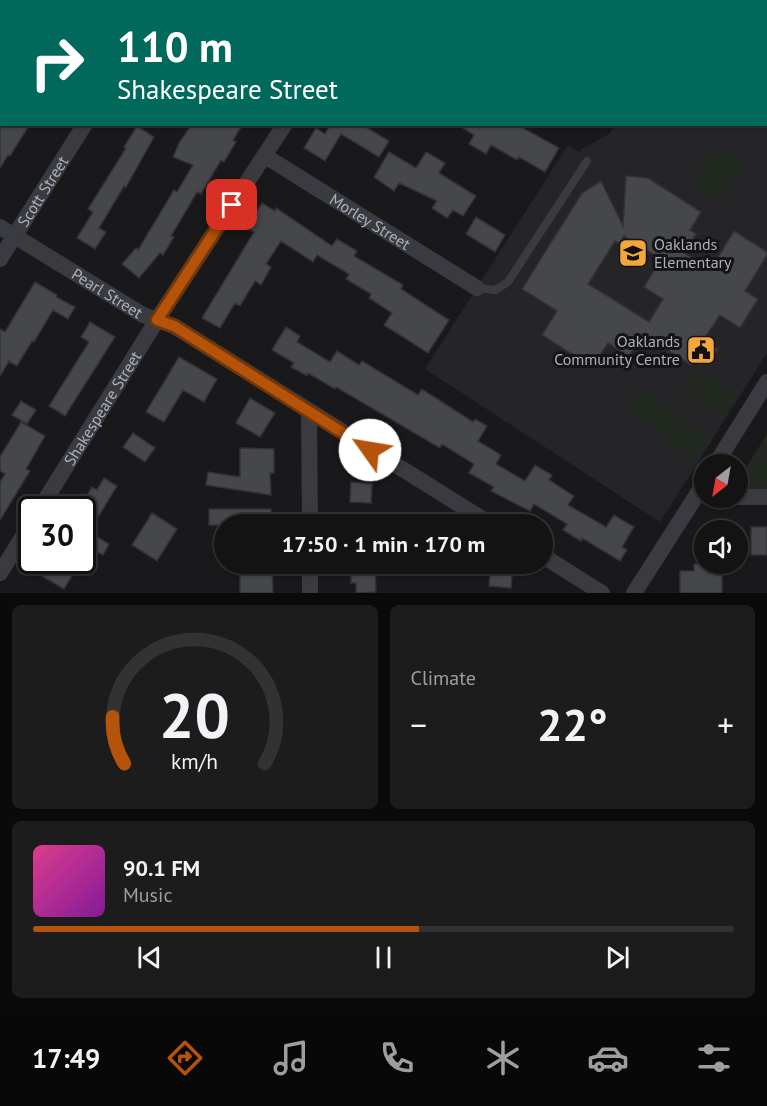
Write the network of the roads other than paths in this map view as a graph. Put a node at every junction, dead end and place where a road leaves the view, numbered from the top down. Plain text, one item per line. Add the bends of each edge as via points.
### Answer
1 (84, 126) edge
2 (284, 126) edge
3 (265, 156) junction
4 (587, 161) dead end
5 (7, 231) edge
6 (0, 259) edge
7 (477, 288) joint
8 (157, 320) junction
9 (767, 382) edge
10 (309, 412) junction
11 (723, 454) edge
12 (48, 496) edge
13 (748, 497) edge
14 (767, 497) edge
15 (694, 506) edge
16 (310, 514) edge
17 (474, 514) edge
18 (18, 544) edge
19 (553, 562) edge
20 (0, 573) edge
21 (310, 574) edge
22 (310, 593) edge
23 (602, 593) edge
24 (634, 593) edge

1 - 5 street, Scott Street
2 - 3 street, Shakespeare Street
3 - 7 street, Morley Street
3 - 8 street, Shakespeare Street
4 - 7 lane via 508,282 495,290
5 - 6 street, Scott Street
5 - 8 street, Pearl Street
8 - 10 street, Pearl Street via 174,326
8 - 12 street, Shakespeare Street
9 - 11 street
10 - 16 street
10 - 17 street, Pearl Street
13 - 14 street
15 - 24 street
18 - 20 street
19 - 23 street
21 - 22 street

